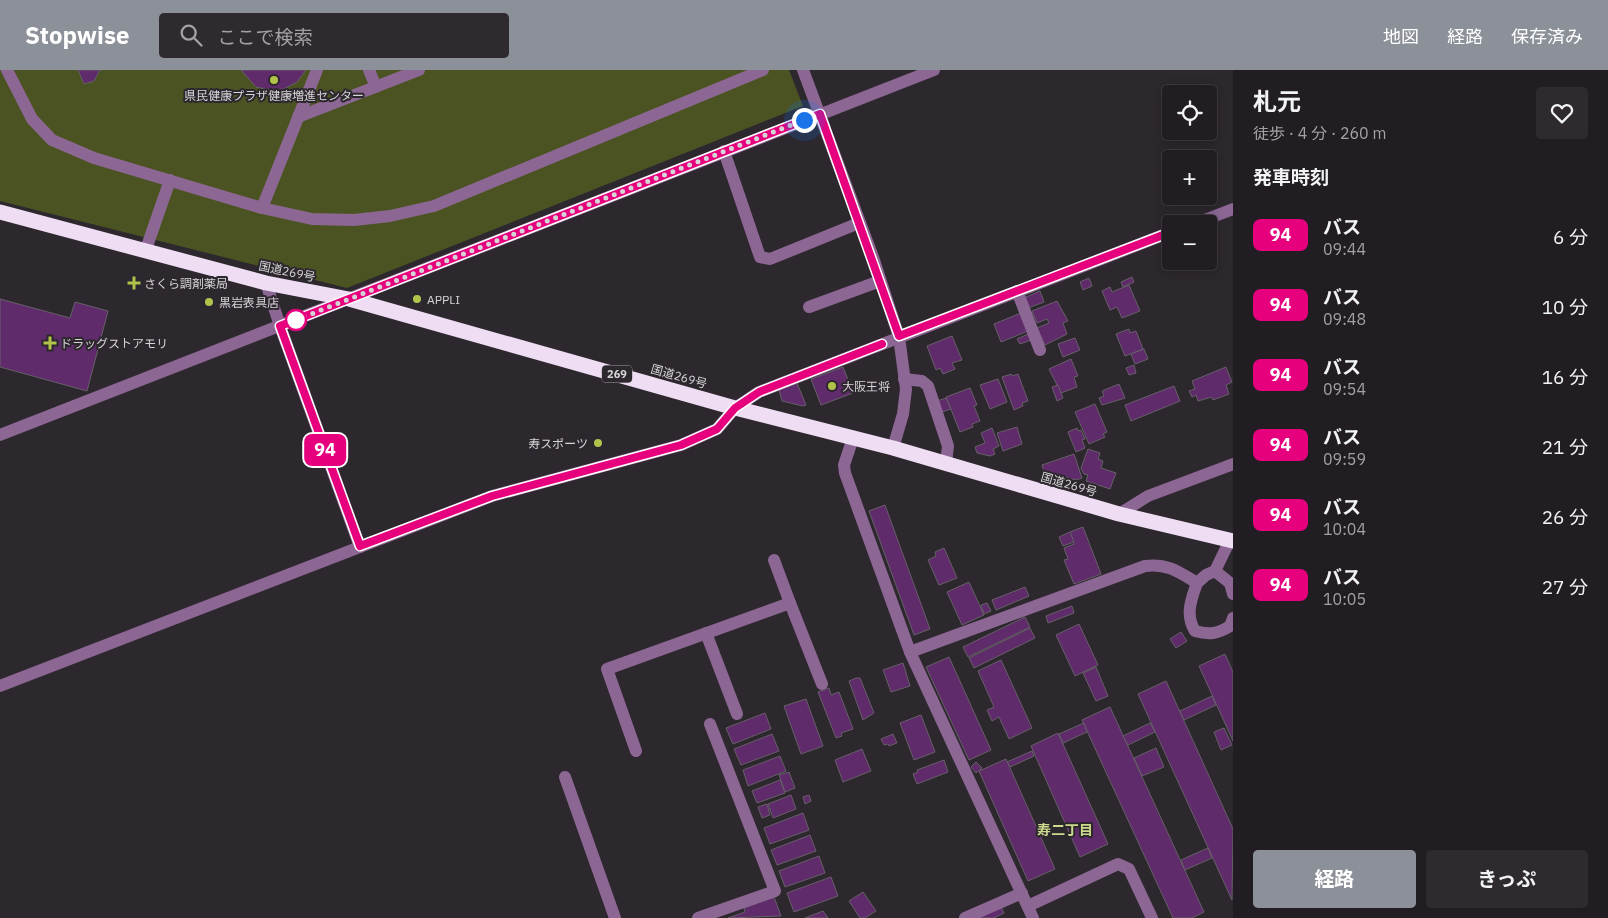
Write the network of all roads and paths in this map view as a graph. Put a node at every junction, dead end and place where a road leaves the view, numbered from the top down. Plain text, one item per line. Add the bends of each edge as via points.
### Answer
1 (7, 70) edge
2 (317, 70) edge
3 (369, 70) edge
4 (419, 70) edge
5 (763, 70) edge
6 (803, 70) edge
7 (934, 70) edge
8 (376, 88) junction
9 (820, 114) junction
10 (298, 117) junction
11 (724, 151) junction
12 (170, 180) junction
13 (262, 208) junction
14 (1233, 209) edge
15 (0, 212) edge
16 (1217, 215) edge
17 (859, 223) junction
18 (1162, 235) edge
19 (145, 252) junction
20 (880, 281) junction
21 (266, 283) junction
22 (1017, 291) junction
23 (349, 298) junction
24 (808, 307) dead end
25 (280, 326) junction
26 (899, 336) junction
27 (1040, 350) dead end
28 (904, 380) junction
29 (735, 408) junction
30 (0, 435) edge
31 (853, 438) junction
32 (893, 448) junction
33 (946, 463) junction
34 (1233, 464) edge
35 (1119, 514) junction
36 (1232, 540) edge
37 (360, 546) junction
38 (774, 560) dead end
39 (1216, 571) junction
40 (1197, 584) junction
41 (1233, 594) edge
42 (790, 603) junction
43 (1233, 618) edge
44 (706, 633) junction
45 (910, 652) junction
46 (822, 684) dead end
47 (0, 686) edge
48 (737, 714) dead end
49 (710, 724) dead end
50 (636, 751) dead end
51 (565, 777) dead end
52 (1022, 893) junction
53 (1028, 906) junction
54 (615, 918) edge
55 (698, 918) edge
56 (965, 918) edge
57 (1033, 918) edge
58 (1152, 918) edge

1 - 12 street via 32,119 52,140 94,158
2 - 10 street
3 - 8 street
4 - 8 street
5 - 13 street via 434,206 354,220 312,219
6 - 9 street
7 - 9 street
8 - 10 street
9 - 11 street
9 - 17 street
10 - 13 street
11 - 17 street via 760,257 770,259
11 - 23 street
12 - 13 street
12 - 19 street
14 - 16 street
15 - 19 highway, 国道269号 / 269
17 - 20 street
18 - 22 street
19 - 21 highway, 国道269号 / 269
20 - 24 street
20 - 26 street
21 - 23 highway, 国道269号 / 269
21 - 25 street
22 - 26 street
22 - 27 street
23 - 25 street
23 - 29 highway, 国道269号 / 269
25 - 30 street
25 - 37 street
26 - 28 street
26 - 29 street via 759,392
28 - 32 street via 903,414
28 - 33 street via 928,386 948,446
29 - 31 highway, 国道269号 / 269
29 - 37 street via 717,429 681,445 492,496
31 - 32 highway, 国道269号 / 269
31 - 45 street via 844,464 845,473
32 - 33 highway, 国道269号 / 269
33 - 35 highway, 国道269号 / 269
34 - 35 street via 1148,496
35 - 36 highway, 国道269号 / 269
36 - 39 street
37 - 47 street
38 - 42 street
39 - 40 street
39 - 41 street via 1230,582
40 - 43 street via 1189,604 1190,622 1195,631 1208,635 1218,633 1230,626
40 - 45 street via 1173,568 1160,564 1145,566
42 - 44 street
42 - 46 street
44 - 48 street
44 - 50 street via 606,669
45 - 52 street
49 - 55 street via 775,891
51 - 54 street
52 - 53 street
52 - 56 street
53 - 57 street
53 - 58 street via 1118,864 1129,868

